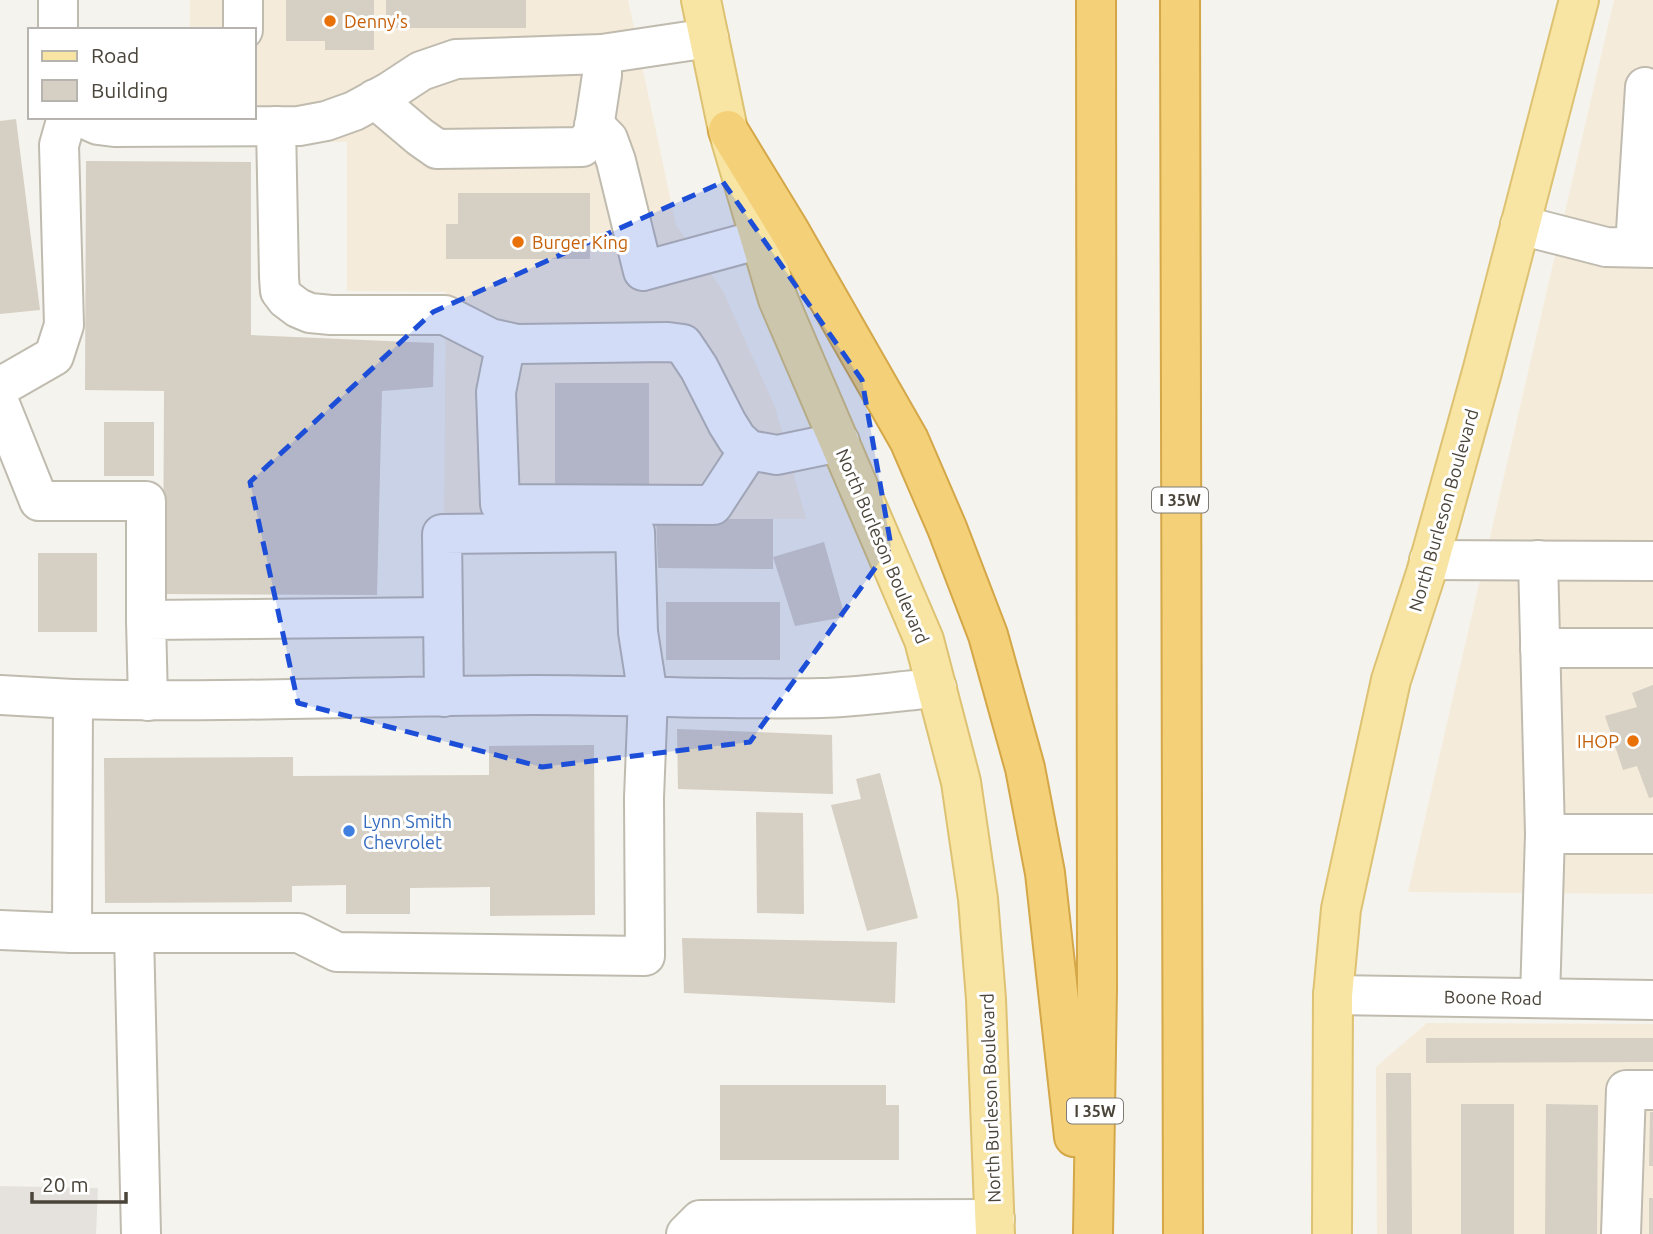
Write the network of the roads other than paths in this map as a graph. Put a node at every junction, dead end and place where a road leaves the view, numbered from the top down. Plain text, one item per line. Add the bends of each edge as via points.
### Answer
1 (58, 0) edge
2 (243, 0) edge
3 (701, 0) edge
4 (1096, 0) edge
5 (1180, 0) edge
6 (1579, 0) edge
7 (58, 28) edge
8 (243, 28) edge
9 (709, 38) junction
10 (602, 54) junction
11 (1645, 87) dead end
12 (375, 99) junction
13 (66, 119) edge
14 (84, 119) edge
15 (254, 123) edge
16 (594, 125) junction
17 (728, 130) junction
18 (1520, 225) junction
19 (761, 239) junction
20 (1644, 247) edge
21 (506, 342) junction
22 (0, 387) edge
23 (0, 404) edge
24 (839, 442) junction
25 (749, 450) junction
26 (1429, 560) junction
27 (1538, 560) junction
28 (1653, 561) edge
29 (443, 617) junction
30 (146, 620) junction
31 (1541, 648) junction
32 (1653, 648) edge
33 (937, 688) junction
34 (0, 695) edge
35 (648, 696) junction
36 (444, 697) junction
37 (73, 699) junction
38 (148, 701) junction
39 (1545, 834) junction
40 (1653, 834) edge
41 (0, 930) edge
42 (72, 933) junction
43 (134, 933) junction
44 (1333, 995) junction
45 (1541, 998) junction
46 (1653, 1000) edge
47 (1653, 1090) edge
48 (995, 1226) edge
49 (141, 1234) edge
50 (686, 1234) edge
51 (1084, 1234) edge
52 (1093, 1234) edge
53 (1183, 1234) edge
54 (1332, 1234) edge
55 (1621, 1234) edge

1 - 7 street
2 - 8 street
3 - 9 main road, North Burleson Boulevard
4 - 52 highway, I 35W
5 - 53 highway, I 35W
6 - 18 main road, North Burleson Boulevard
9 - 10 street
9 - 17 main road, North Burleson Boulevard
10 - 12 street via 456,59 421,71
10 - 16 street
11 - 20 street
12 - 15 street via 326,121 299,126
12 - 16 street via 437,149 582,147
13 - 22 street via 59,145 64,325 54,356
14 - 15 street via 114,127
15 - 21 street via 286,299 310,313 445,315
16 - 19 street via 607,139 616,161 643,271
17 - 19 main road, North Burleson Boulevard
17 - 51 highway via 909,440 988,635 1025,768 1045,873
18 - 20 street via 1606,247
18 - 26 main road, North Burleson Boulevard
19 - 24 main road, North Burleson Boulevard via 778,299
21 - 25 street via 683,344 727,423
21 - 25 street via 496,392 499,505 713,505
23 - 30 street via 39,501 146,501
24 - 25 street via 777,456
24 - 33 main road, North Burleson Boulevard via 924,640
26 - 27 street
26 - 44 main road, North Burleson Boulevard via 1388,693 1341,909
27 - 28 street
27 - 31 street
29 - 30 street
29 - 35 street via 442,534 635,532 638,632
29 - 36 street
30 - 38 street
31 - 32 street
31 - 39 street
33 - 35 street via 822,698
33 - 48 main road, North Burleson Boulevard via 961,782 978,899
34 - 37 street
35 - 36 street
35 - 43 street via 645,956 337,952 299,933
36 - 38 street
37 - 38 street
37 - 42 street
39 - 40 street
39 - 45 street
41 - 42 street
42 - 43 street
43 - 49 street
44 - 45 street, Boone Road
44 - 54 main road, North Burleson Boulevard
45 - 46 street, Boone Road
47 - 55 street via 1626,1090
48 - 50 street via 700,1220

